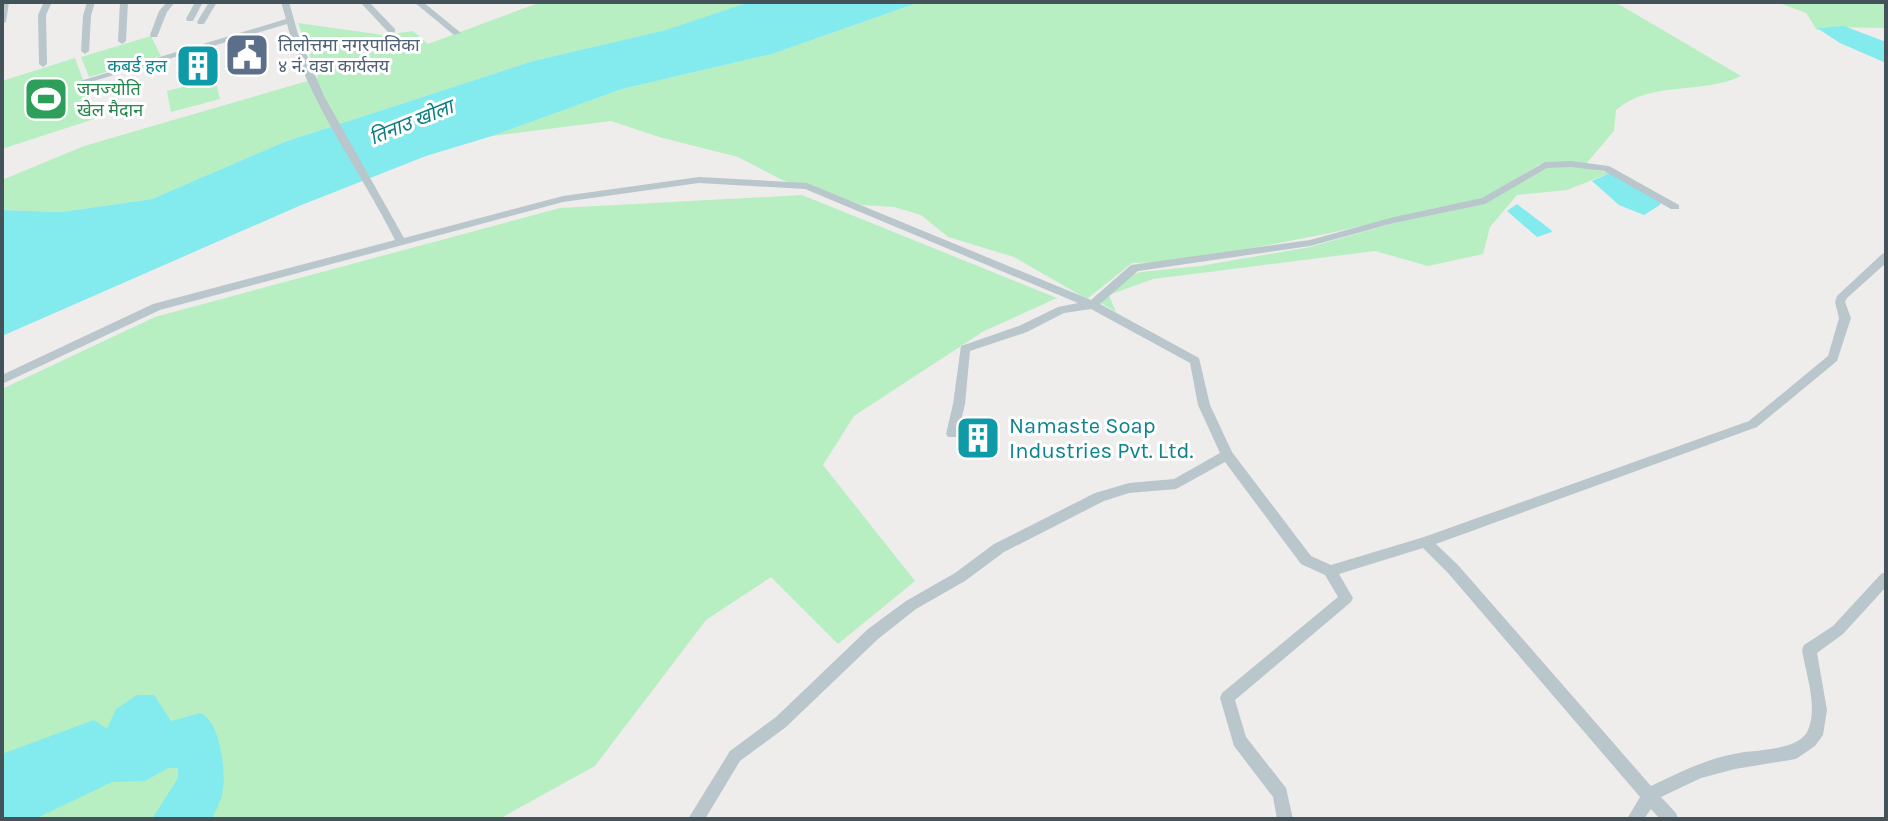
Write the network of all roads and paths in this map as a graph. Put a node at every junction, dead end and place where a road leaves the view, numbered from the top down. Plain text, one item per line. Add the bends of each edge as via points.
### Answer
1 (5, 2) edge
2 (48, 2) edge
3 (91, 2) edge
4 (124, 2) edge
5 (171, 2) edge
6 (199, 2) edge
7 (213, 2) edge
8 (285, 2) edge
9 (364, 2) edge
10 (418, 2) edge
11 (190, 19) dead end
12 (289, 21) junction
13 (2, 22) edge
14 (201, 22) dead end
15 (392, 31) dead end
16 (457, 33) dead end
17 (154, 35) dead end
18 (122, 41) dead end
19 (85, 51) dead end
20 (43, 64) dead end
21 (84, 81) dead end
22 (1675, 207) dead end
23 (401, 242) junction
24 (1886, 257) edge
25 (1092, 305) junction
26 (2, 380) edge
27 (952, 434) dead end
28 (1227, 455) junction
29 (1425, 542) junction
30 (1330, 571) junction
31 (1886, 578) edge
32 (1651, 794) junction
33 (696, 819) edge
34 (1285, 819) edge
35 (1635, 819) edge
36 (1670, 819) edge

1 - 13 street
2 - 20 street via 42,15
3 - 19 street
4 - 18 street
5 - 17 street
6 - 11 street
7 - 14 street
8 - 12 street
9 - 15 street
10 - 16 street
12 - 21 street
12 - 23 street via 317,88
22 - 25 street via 1606,168 1545,165 1485,201 1310,243 1135,268
23 - 25 street via 563,199 699,180 807,186
23 - 26 street via 157,307
24 - 29 street via 1842,296 1845,318 1833,358 1753,424
25 - 27 street via 1062,310 965,349
25 - 28 street via 1195,361 1204,405
28 - 30 street via 1306,560
28 - 33 street via 1176,484 1100,497 999,548 911,605 781,722 735,756
29 - 30 street
29 - 32 street
30 - 34 street via 1346,598 1227,698 1239,741 1280,794
31 - 32 street via 1838,630 1809,650 1820,710 1810,741 1796,752 1699,771
32 - 35 street
32 - 36 street

